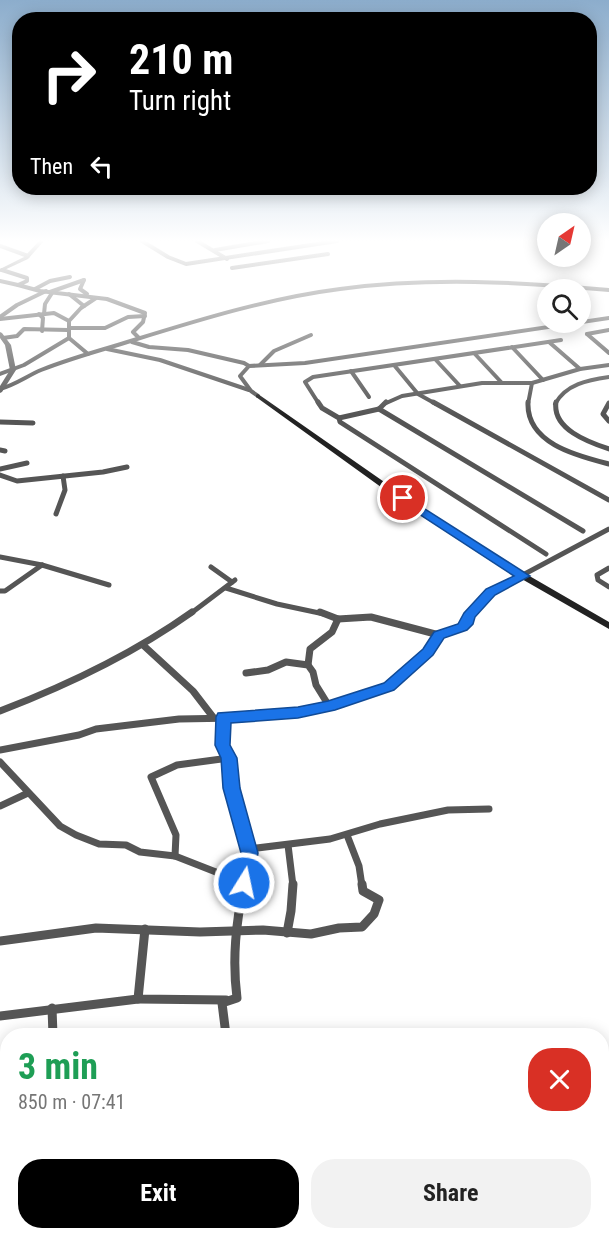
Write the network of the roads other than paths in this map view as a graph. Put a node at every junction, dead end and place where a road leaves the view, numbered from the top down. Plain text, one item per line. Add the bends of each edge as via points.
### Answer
1 (29, 299) edge
2 (50, 299) edge
3 (74, 299) edge
4 (95, 299) edge
5 (99, 299) edge
6 (290, 299) edge
7 (27, 301) junction
8 (84, 306) junction
9 (41, 314) junction
10 (24, 316) junction
11 (145, 316) junction
12 (0, 318) edge
13 (609, 318) edge
14 (69, 321) junction
15 (68, 329) junction
16 (609, 330) edge
17 (42, 331) junction
18 (310, 335) dead end
19 (1, 336) edge
20 (69, 338) junction
21 (139, 338) junction
22 (561, 340) dead end
23 (131, 341) junction
24 (549, 342) junction
25 (512, 347) junction
26 (106, 349) junction
27 (171, 349) junction
28 (474, 353) junction
29 (87, 354) junction
30 (609, 354) edge
31 (149, 358) junction
32 (435, 359) junction
33 (260, 365) junction
34 (394, 365) junction
35 (609, 365) edge
36 (249, 366) junction
37 (580, 369) junction
38 (13, 370) junction
39 (351, 371) junction
40 (0, 374) edge
41 (609, 377) edge
42 (543, 380) junction
43 (532, 382) junction
44 (502, 384) junction
45 (460, 386) junction
46 (1, 390) edge
47 (251, 391) junction
48 (418, 394) junction
49 (258, 396) joint
50 (369, 397) dead end
51 (609, 403) edge
52 (379, 409) junction
53 (339, 418) junction
54 (609, 421) edge
55 (0, 422) edge
56 (33, 423) dead end
57 (609, 449) edge
58 (27, 463) dead end
59 (609, 464) edge
60 (127, 467) dead end
61 (0, 469) edge
62 (0, 475) edge
63 (63, 476) junction
64 (609, 500) edge
65 (56, 514) dead end
66 (609, 529) edge
67 (583, 531) dead end
68 (546, 554) dead end
69 (0, 557) edge
70 (42, 565) junction
71 (210, 567) dead end
72 (609, 567) edge
73 (523, 576) junction
74 (109, 585) dead end
75 (226, 588) junction
76 (609, 588) edge
77 (0, 591) edge
78 (338, 619) junction
79 (609, 626) edge
80 (439, 635) junction
81 (143, 645) junction
82 (308, 665) junction
83 (246, 674) dead end
84 (329, 706) junction
85 (0, 711) edge
86 (213, 717) junction
87 (224, 717) junction
88 (0, 750) edge
89 (229, 758) junction
90 (0, 762) edge
91 (28, 793) junction
92 (0, 806) edge
93 (489, 809) dead end
94 (347, 835) junction
95 (288, 845) junction
96 (249, 849) junction
97 (175, 856) junction
98 (244, 883) junction
99 (145, 929) junction
100 (235, 932) junction
101 (287, 933) junction
102 (0, 941) edge
103 (138, 999) junction
104 (228, 1000) junction
105 (52, 1008) junction
106 (0, 1016) edge
107 (53, 1028) edge
108 (225, 1028) edge

1 - 7 street
2 - 9 street
3 - 8 street
4 - 8 street
5 - 11 street
6 - 21 street via 257,304
7 - 10 street
7 - 12 street
8 - 14 street
9 - 10 street
9 - 14 street via 58,313
9 - 17 street
10 - 12 street
11 - 15 street via 128,317 105,328
11 - 21 street via 133,332
13 - 33 street via 305,363
14 - 15 street
15 - 17 street
15 - 20 street
16 - 30 street via 587,334
17 - 19 street via 24,329 17,336
18 - 33 street via 274,351
19 - 38 street via 8,345
20 - 29 street
20 - 38 street
21 - 23 street
22 - 24 street
23 - 26 street
23 - 27 street
24 - 25 street
24 - 37 street
25 - 28 street
25 - 42 street
26 - 29 street
26 - 31 street
27 - 31 street
27 - 36 street
28 - 32 street
28 - 44 street
29 - 46 street via 31,374
31 - 47 street
32 - 34 street
32 - 45 street
33 - 36 street
34 - 39 street
34 - 48 street
35 - 37 street
36 - 47 street via 240,376
37 - 42 street
38 - 40 street
38 - 46 street
39 - 50 street
39 - 53 street via 313,377 305,382 322,408
41 - 57 street via 568,389 555,406 557,418 568,429 583,440
42 - 43 street
43 - 44 street
43 - 59 street via 528,412 539,432 571,452
44 - 45 street
45 - 48 street
47 - 49 street
48 - 52 street via 394,398
48 - 64 street
49 - 73 main road via 420,510
51 - 54 street via 603,414
52 - 53 street
52 - 67 street
53 - 68 street
55 - 56 street
58 - 61 street
60 - 63 street
62 - 63 street via 17,481
63 - 65 street via 65,490
66 - 73 street
69 - 70 street
70 - 74 street
70 - 77 street
71 - 75 street via 234,581
72 - 76 street via 597,575
73 - 79 main road
73 - 80 street via 491,592 462,627
75 - 78 street
75 - 81 street
78 - 80 street via 374,617
78 - 82 street via 336,629 309,650
80 - 84 street via 428,652 389,686
81 - 85 street via 94,672
81 - 86 street via 200,697
82 - 83 street via 286,662
82 - 84 street
84 - 87 street
86 - 87 street
86 - 88 street via 96,729
87 - 89 street via 223,745
89 - 96 street via 231,788
89 - 97 street via 177,766 151,777 177,836
90 - 91 street
91 - 92 street
91 - 97 street via 60,826 86,840
93 - 94 street via 448,810
94 - 95 street
94 - 101 street via 360,866 363,891 379,900 374,914 362,927
95 - 96 street
95 - 101 street via 292,893
96 - 98 street
97 - 98 street
98 - 100 street
99 - 100 street
99 - 102 street via 96,928
99 - 103 street
100 - 101 street
100 - 104 street via 237,998
103 - 104 street
103 - 105 street
104 - 108 street via 222,1003
105 - 106 street
105 - 107 street

